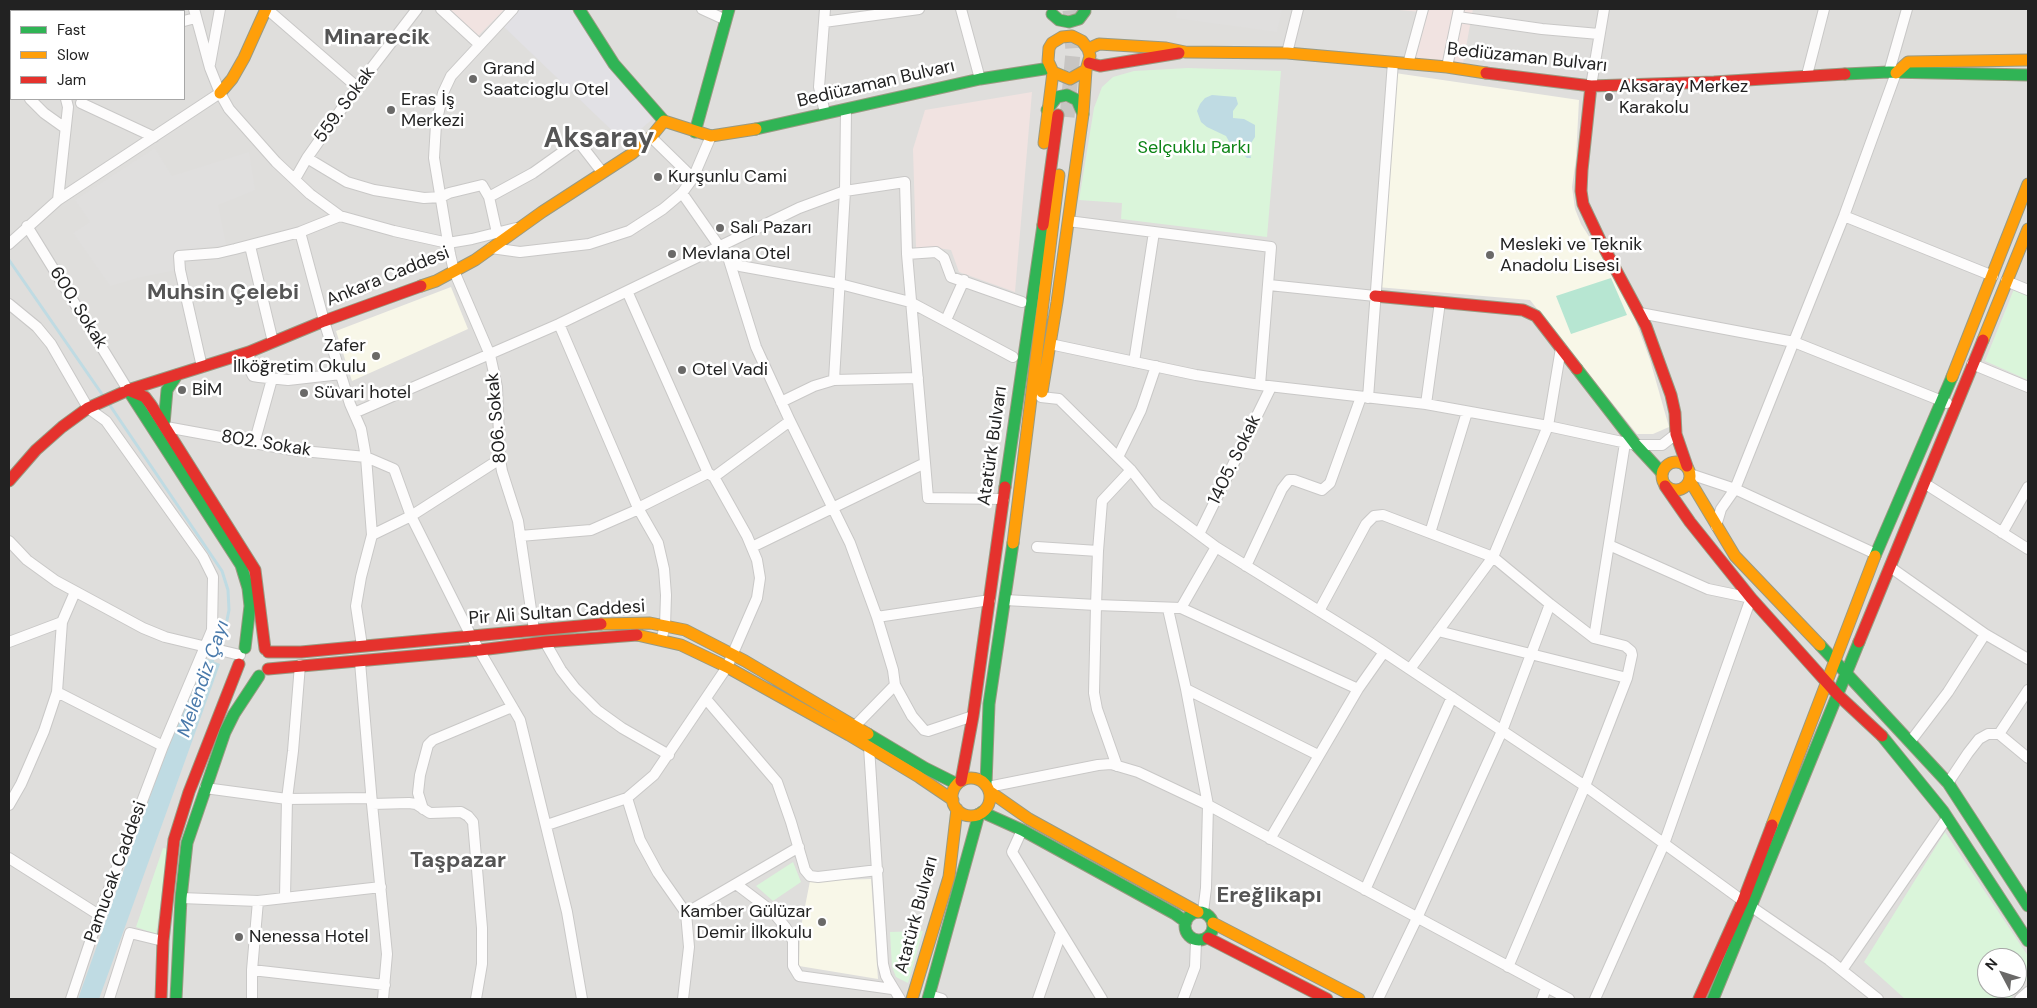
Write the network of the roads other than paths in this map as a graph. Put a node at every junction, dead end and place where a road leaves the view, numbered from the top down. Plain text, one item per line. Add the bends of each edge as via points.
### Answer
1 (220, 9) edge
2 (266, 9) edge
3 (417, 9) edge
4 (441, 9) edge
5 (513, 9) edge
6 (579, 9) edge
7 (702, 9) edge
8 (729, 9) edge
9 (824, 9) edge
10 (919, 9) edge
11 (961, 9) edge
12 (1298, 9) edge
13 (1423, 9) edge
14 (1604, 9) edge
15 (1824, 9) edge
16 (1907, 9) edge
17 (1085, 10) edge
18 (1052, 11) edge
19 (195, 13) edge
20 (1459, 13) edge
21 (726, 20) junction
22 (824, 22) junction
23 (1599, 34) junction
24 (479, 44) junction
25 (1087, 47) junction
26 (1050, 48) junction
27 (1185, 52) junction
28 (1287, 53) junction
29 (2028, 60) edge
30 (1393, 62) junction
31 (1408, 64) junction
32 (1088, 66) junction
33 (1447, 67) junction
34 (210, 68) junction
35 (1051, 70) junction
36 (1893, 72) junction
37 (1807, 75) junction
38 (2028, 75) edge
39 (980, 79) junction
40 (1591, 86) junction
41 (357, 87) junction
42 (220, 93) junction
43 (31, 100) edge
44 (86, 101) edge
45 (67, 103) edge
46 (846, 110) junction
47 (825, 113) junction
48 (1057, 114) junction
49 (1083, 114) junction
50 (664, 121) junction
51 (65, 128) junction
52 (695, 132) junction
53 (711, 136) junction
54 (154, 137) junction
55 (651, 137) junction
56 (307, 158) junction
57 (602, 172) junction
58 (693, 178) junction
59 (295, 179) junction
60 (2028, 184) edge
61 (845, 191) junction
62 (682, 193) junction
63 (441, 197) junction
64 (489, 197) junction
65 (58, 200) junction
66 (340, 216) junction
67 (1844, 216) junction
68 (1068, 221) junction
69 (27, 226) junction
70 (522, 226) junction
71 (2028, 229) edge
72 (300, 232) junction
73 (1154, 232) junction
74 (497, 233) junction
75 (448, 243) junction
76 (9, 244) edge
77 (250, 246) junction
78 (719, 246) junction
79 (491, 248) junction
80 (907, 254) junction
81 (728, 257) junction
82 (454, 270) junction
83 (1993, 276) junction
84 (964, 280) junction
85 (2006, 281) junction
86 (840, 284) junction
87 (1269, 285) junction
88 (2028, 290) edge
89 (627, 291) junction
90 (1375, 296) junction
91 (910, 302) junction
92 (1022, 302) junction
93 (1440, 302) junction
94 (9, 304) edge
95 (1640, 313) junction
96 (946, 320) junction
97 (324, 321) junction
98 (559, 324) junction
99 (273, 342) junction
100 (1794, 342) junction
101 (1050, 344) junction
102 (1561, 348) junction
103 (249, 352) junction
104 (490, 354) junction
105 (1013, 358) junction
106 (1134, 362) junction
107 (1972, 364) junction
108 (1156, 366) junction
109 (202, 367) junction
110 (341, 374) junction
111 (177, 375) junction
112 (272, 378) junction
113 (918, 378) junction
114 (834, 380) junction
115 (1260, 385) junction
116 (1271, 387) junction
117 (2028, 387) edge
118 (126, 391) junction
119 (1041, 397) junction
120 (1364, 397) junction
121 (1942, 401) junction
122 (781, 402) junction
123 (1426, 404) junction
124 (1955, 406) junction
125 (88, 408) junction
126 (1468, 412) junction
127 (354, 413) junction
128 (790, 421) junction
129 (165, 426) junction
130 (1548, 426) junction
131 (1676, 434) junction
132 (254, 444) junction
133 (1631, 444) junction
134 (366, 457) junction
135 (1118, 457) junction
136 (500, 459) junction
137 (925, 463) junction
138 (1664, 469) junction
139 (1131, 470) junction
140 (1689, 474) junction
141 (711, 475) junction
142 (9, 481) edge
143 (1924, 483) junction
144 (1006, 485) junction
145 (1665, 486) junction
146 (2028, 487) edge
147 (1021, 488) junction
148 (1735, 489) junction
149 (1004, 499) junction
150 (832, 507) junction
151 (638, 508) junction
152 (411, 516) junction
153 (1716, 526) junction
154 (1430, 533) junction
155 (1199, 534) junction
156 (2002, 534) junction
157 (372, 535) junction
158 (520, 536) junction
159 (9, 541) edge
160 (1609, 545) junction
161 (752, 547) junction
162 (1037, 547) dead end
163 (1216, 548) junction
164 (2028, 549) edge
165 (1098, 551) junction
166 (1876, 554) junction
167 (1493, 557) junction
168 (1246, 566) junction
169 (1890, 567) junction
170 (75, 592) junction
171 (1751, 598) junction
172 (990, 600) junction
173 (1004, 600) junction
174 (1550, 604) junction
175 (1096, 605) junction
176 (1181, 608) junction
177 (1168, 609) junction
178 (1319, 611) junction
179 (877, 617) junction
180 (62, 622) junction
181 (665, 626) junction
182 (534, 630) junction
183 (1438, 631) junction
184 (1985, 634) junction
185 (471, 636) junction
186 (1594, 638) junction
187 (661, 640) junction
188 (9, 642) edge
189 (545, 642) junction
190 (362, 646) junction
191 (207, 648) junction
192 (266, 650) junction
193 (480, 650) junction
194 (1384, 652) junction
195 (733, 655) junction
196 (241, 656) junction
197 (1531, 656) junction
198 (2028, 659) edge
199 (1834, 660) junction
200 (360, 662) junction
201 (300, 665) junction
202 (726, 667) junction
203 (1410, 669) junction
204 (263, 673) junction
205 (1848, 674) junction
206 (1627, 678) junction
207 (1826, 682) junction
208 (895, 685) junction
209 (1186, 689) junction
210 (1358, 689) junction
211 (2028, 690) edge
212 (57, 692) junction
213 (1838, 695) junction
214 (1452, 697) junction
215 (706, 699) junction
216 (512, 707) junction
217 (973, 716) junction
218 (852, 731) junction
219 (1502, 731) junction
220 (1999, 734) junction
221 (872, 742) junction
222 (1910, 742) junction
223 (163, 746) junction
224 (669, 755) junction
225 (1318, 755) junction
226 (2028, 758) edge
227 (1117, 766) junction
228 (959, 782) junction
229 (1948, 783) junction
230 (1585, 786) junction
231 (988, 787) junction
232 (205, 788) junction
233 (627, 798) junction
234 (287, 799) junction
235 (371, 801) junction
236 (955, 805) junction
237 (1208, 805) junction
238 (9, 806) edge
239 (424, 809) junction
240 (980, 813) junction
241 (1947, 818) junction
242 (547, 825) junction
243 (1022, 830) junction
244 (1270, 839) junction
245 (1664, 844) junction
246 (799, 847) junction
247 (9, 858) edge
248 (878, 870) junction
249 (736, 884) junction
250 (382, 887) junction
251 (1365, 890) junction
252 (285, 897) junction
253 (181, 898) junction
254 (258, 901) junction
255 (1747, 903) junction
256 (2028, 906) edge
257 (1201, 912) junction
258 (686, 913) junction
259 (99, 915) junction
260 (1417, 918) junction
261 (1186, 922) junction
262 (1213, 923) junction
263 (1060, 933) junction
264 (1208, 938) junction
265 (1196, 941) junction
266 (2028, 941) edge
267 (163, 942) junction
268 (1508, 967) junction
269 (252, 970) junction
270 (1842, 970) junction
271 (385, 984) junction
272 (1546, 988) junction
273 (892, 989) junction
274 (2028, 992) edge
275 (929, 997) edge
276 (71, 999) edge
277 (109, 999) edge
278 (161, 999) edge
279 (176, 999) edge
280 (252, 999) edge
281 (383, 999) edge
282 (476, 999) edge
283 (582, 999) edge
284 (683, 999) edge
285 (900, 999) edge
286 (912, 999) edge
287 (942, 999) edge
288 (1038, 999) edge
289 (1102, 999) edge
290 (1183, 999) edge
291 (1327, 999) edge
292 (1359, 999) edge
293 (1378, 999) edge
294 (1542, 999) edge
295 (1569, 999) edge
296 (1595, 999) edge
297 (1698, 999) edge
298 (1713, 999) edge
299 (1878, 999) edge
300 (2020, 999) edge

1 - 34 street
2 - 41 street
2 - 42 main road via 244,58
3 - 41 street, 559. Sokak
4 - 24 street
5 - 24 street, 806. Sokak
6 - 50 main road via 614,64
7 - 21 street
8 - 21 main road
9 - 22 street
10 - 22 street
11 - 39 street
12 - 28 street
13 - 31 street
14 - 23 street
15 - 37 street
16 - 36 street
17 - 18 main road via 1079,19 1069,22 1059,20
17 - 25 main road
18 - 26 main road
19 - 34 street
20 - 23 street via 1542,29
20 - 33 street
21 - 52 main road
22 - 47 street via 819,87
23 - 40 street
24 - 63 street, 806. Sokak via 451,76 443,93 436,124 434,158
25 - 26 main road via 1078,38 1067,36
25 - 27 main road via 1099,44
25 - 32 main road
26 - 35 main road via 1048,61
27 - 28 main road, Bediüzaman Bulvarı
27 - 32 main road
28 - 30 main road, Bediüzaman Bulvarı
29 - 36 main road via 1908,62
30 - 31 main road, Bediüzaman Bulvarı
30 - 90 street
31 - 33 main road, Bediüzaman Bulvarı
32 - 35 main road via 1070,79
32 - 49 main road
33 - 40 main road, Bediüzaman Bulvarı
34 - 42 street
35 - 39 main road, Bediüzaman Bulvarı
35 - 48 main road
36 - 37 main road, Bediüzaman Bulvarı
36 - 38 main road, Bediüzaman Bulvarı
36 - 67 street
37 - 40 main road, Bediüzaman Bulvarı
39 - 46 main road, Bediüzaman Bulvarı
40 - 95 main road via 1582,170 1583,204
41 - 56 street, 559. Sokak
42 - 54 street
42 - 59 street via 248,131
43 - 51 street
44 - 45 street
44 - 54 street
45 - 51 street
46 - 47 main road, Bediüzaman Bulvarı
46 - 61 street
47 - 53 main road, Bediüzaman Bulvarı
48 - 49 main road via 1057,97 1067,95 1077,100
48 - 92 main road via 1038,195
48 - 144 main road, Atatürk Bulvarı
48 - 147 main road, Atatürk Bulvarı
49 - 68 main road
50 - 52 main road
50 - 55 main road, Ankara Caddesi
51 - 65 street
52 - 53 main road
53 - 58 street
54 - 65 street
55 - 57 main road, Ankara Caddesi via 633,154
55 - 58 street
56 - 59 street, 559. Sokak
56 - 63 street via 347,182 374,190 424,198
57 - 64 street via 578,140 533,173
57 - 70 main road, Ankara Caddesi
58 - 62 street
59 - 66 street
60 - 83 main road
61 - 78 street via 799,208
61 - 80 street via 905,182
61 - 86 street
62 - 78 street
62 - 79 street via 629,232 589,244 520,252
63 - 64 street via 482,185
63 - 75 street, 806. Sokak
64 - 74 street
65 - 69 street
66 - 72 street
66 - 75 street
67 - 83 street
67 - 100 street
68 - 73 street
68 - 101 main road
69 - 76 street
69 - 118 street, 600. Sokak
70 - 74 street
70 - 79 main road, Ankara Caddesi
71 - 85 main road
72 - 77 street
72 - 97 street
73 - 87 street via 1271,246
73 - 106 street
74 - 75 street
75 - 82 street, 806. Sokak
77 - 99 street
77 - 109 street via 179,256
78 - 81 street
78 - 89 street
79 - 82 main road, Ankara Caddesi
80 - 84 street via 936,252 944,258 951,277
80 - 91 street
81 - 86 street via 740,266
81 - 122 street via 756,347
82 - 97 main road, Ankara Caddesi via 436,281
82 - 104 street, 806. Sokak
83 - 121 main road
84 - 92 street
84 - 96 street
85 - 88 street
85 - 107 main road
86 - 91 street
86 - 114 street
87 - 90 street
87 - 115 street
89 - 98 street
89 - 141 street
90 - 93 main road
90 - 120 street
91 - 96 street
91 - 113 street
92 - 105 main road
93 - 102 main road via 1524,310 1536,316
93 - 123 street
94 - 125 street via 37,326 51,344
95 - 100 street
95 - 131 main road via 1671,395
96 - 105 street
97 - 99 main road, Ankara Caddesi
97 - 110 street
98 - 104 street
98 - 151 street
99 - 103 main road, Ankara Caddesi
100 - 121 street
100 - 148 street
101 - 106 street
101 - 119 main road
102 - 130 street
102 - 133 main road
103 - 109 main road, Ankara Caddesi
103 - 112 street via 253,376
104 - 127 street
104 - 136 street, 806. Sokak via 497,387
105 - 144 main road via 1005,413
106 - 108 street
107 - 117 street
107 - 124 main road
108 - 115 street
108 - 135 street via 1141,410
109 - 111 main road, Ankara Caddesi
110 - 112 street via 310,379
110 - 127 street
111 - 118 main road, Ankara Caddesi
111 - 129 main road via 167,390
112 - 132 street
113 - 114 street
113 - 137 street
114 - 122 street
115 - 116 street
116 - 120 street
116 - 155 street, 1405. Sokak
118 - 125 main road, Ankara Caddesi
118 - 129 main road via 145,397
118 - 196 main road via 241,565 250,606
119 - 135 street via 1059,400
119 - 147 main road
120 - 123 street
120 - 168 street via 1330,483 1322,490 1289,480
121 - 124 street
121 - 166 main road
122 - 128 street
123 - 126 street
124 - 143 main road
125 - 142 main road, Ankara Caddesi via 36,450
125 - 191 street, Pamucak Caddesi via 106,421 214,577 212,630
126 - 130 street
126 - 154 street
127 - 134 street via 361,429
128 - 141 street
128 - 150 street
129 - 132 street, 802. Sokak
129 - 192 main road via 256,570
130 - 133 street
130 - 167 street
131 - 133 street via 1662,445
131 - 138 main road
131 - 140 main road
132 - 134 street, 802. Sokak
133 - 138 main road
133 - 160 street
134 - 152 street, 802. Sokak via 394,469
134 - 157 street
135 - 139 street
136 - 152 street
136 - 158 street, 806. Sokak
137 - 149 street via 928,498
137 - 150 street
138 - 140 main road via 1676,461
138 - 145 main road via 1662,479
139 - 155 street via 1157,503
139 - 165 street via 1102,501
140 - 145 main road via 1680,490
140 - 148 street
140 - 153 main road
141 - 151 street
141 - 161 street
143 - 156 street
143 - 169 main road
144 - 149 main road, Atatürk Bulvarı
145 - 171 main road
146 - 156 street
147 - 173 main road, Atatürk Bulvarı
148 - 153 street via 1721,509
148 - 166 street
149 - 172 main road, Atatürk Bulvarı
150 - 161 street
150 - 179 street via 850,543
151 - 158 street via 591,530
151 - 181 street via 658,543 662,560
152 - 157 street
152 - 185 street, 802. Sokak
153 - 199 main road via 1735,556
154 - 167 street
154 - 178 street via 1384,515 1374,516 1366,524
155 - 163 street
156 - 164 street
157 - 190 street via 356,606
158 - 182 street, 806. Sokak
159 - 170 street via 27,560
160 - 171 street via 1708,589
160 - 186 street
161 - 195 street via 760,578 757,598
162 - 165 street
163 - 168 street
163 - 176 street
165 - 175 street
166 - 199 main road
167 - 174 street
167 - 183 street
168 - 178 street
169 - 184 street
169 - 205 main road
170 - 180 street
170 - 191 street via 143,628
171 - 207 main road
171 - 245 street
172 - 179 street
172 - 217 main road, Atatürk Bulvarı
173 - 175 street
173 - 231 main road, Atatürk Bulvarı via 988,704
174 - 186 street
174 - 197 street
175 - 177 street
175 - 227 street via 1094,693
176 - 177 street
176 - 210 street
177 - 209 street
178 - 194 street
179 - 208 street
180 - 188 street
180 - 212 street
181 - 182 main road, Pir Ali Sultan Caddesi via 650,623 599,624
181 - 187 street
181 - 195 main road, Pir Ali Sultan Caddesi via 685,630
182 - 185 main road, Pir Ali Sultan Caddesi
183 - 197 street
183 - 203 street
184 - 198 street
184 - 222 street via 1948,692
185 - 190 main road, Pir Ali Sultan Caddesi
185 - 193 street, 802. Sokak
186 - 206 street via 1626,646 1631,651
187 - 189 main road via 635,635
187 - 202 main road via 681,645
189 - 193 main road
189 - 224 street via 575,688 598,710
190 - 192 main road, Pir Ali Sultan Caddesi via 301,652
191 - 196 street
191 - 223 street, Pamucak Caddesi
192 - 196 main road via 255,645
192 - 204 main road via 270,661
193 - 200 main road
193 - 216 street, 802. Sokak
194 - 203 street
194 - 210 street
195 - 202 street
195 - 218 main road, Pir Ali Sultan Caddesi
196 - 204 main road via 243,672 248,675
196 - 267 main road via 174,840
197 - 206 street
197 - 219 street
199 - 205 main road
199 - 207 main road
200 - 201 main road
200 - 235 street
201 - 204 main road
201 - 234 street
202 - 215 street
202 - 218 main road
203 - 214 street
204 - 232 main road via 234,714
205 - 213 main road
205 - 222 main road
206 - 230 street
207 - 213 main road
207 - 255 main road
208 - 217 street via 912,716 924,730
208 - 218 street
209 - 225 street
209 - 237 street
210 - 225 street
211 - 220 street
212 - 223 street
212 - 238 street via 44,731
213 - 241 main road via 1887,740
213 - 255 main road
214 - 219 street
214 - 251 street
215 - 224 street
215 - 246 street via 777,782
216 - 239 street via 428,745 418,793
216 - 242 street, 802. Sokak via 520,720
217 - 228 main road, Atatürk Bulvarı
218 - 221 main road
219 - 230 street
219 - 260 street
220 - 226 street
220 - 229 street via 1988,734 1979,739
221 - 228 main road
221 - 236 main road
221 - 248 street
222 - 229 main road
223 - 259 street, Pamucak Caddesi
224 - 233 street via 654,775
225 - 244 street
227 - 231 street via 1098,765
227 - 237 street via 1138,772
228 - 231 main road via 976,778
228 - 236 main road via 953,792
229 - 256 main road
230 - 245 street
230 - 268 street
231 - 240 main road via 989,803
231 - 257 main road via 1029,819
232 - 234 street
232 - 253 main road via 188,843
233 - 242 street
233 - 258 street via 640,840
234 - 235 street
234 - 252 street
235 - 239 street via 409,803
235 - 250 street
236 - 240 main road via 965,814
236 - 286 main road, Atatürk Bulvarı via 948,877
237 - 244 street
237 - 257 street via 1206,888
239 - 282 street via 430,814 461,812 473,822 482,928 482,964
240 - 243 main road
240 - 275 main road, Atatürk Bulvarı
241 - 266 main road
241 - 270 street
242 - 283 street, 802. Sokak
243 - 261 main road
243 - 263 street via 1012,852
244 - 251 street
245 - 255 street
245 - 296 street
246 - 248 street via 805,870 810,876
246 - 249 street
247 - 259 street
248 - 273 street via 883,964
249 - 258 street
249 - 273 street via 773,912 786,928 793,941 793,966 799,976
250 - 252 street
250 - 271 street via 387,954
251 - 260 street
252 - 254 street
253 - 254 street
253 - 279 main road
254 - 269 street
255 - 270 street
255 - 297 main road
255 - 298 main road
257 - 261 main road via 1190,915
257 - 262 main road
258 - 284 street via 689,947
259 - 276 street, Pamucak Caddesi
260 - 268 street
260 - 293 street
261 - 265 main road via 1186,932
262 - 264 main road via 1213,932
262 - 292 main road
263 - 288 street
263 - 289 street
264 - 265 main road
264 - 291 main road
265 - 290 street via 1195,967
267 - 277 street via 130,933
267 - 278 main road
268 - 272 street
269 - 271 street
269 - 280 street
270 - 299 street
271 - 281 street
272 - 294 street
272 - 295 street
273 - 285 street
274 - 300 street
275 - 287 street

